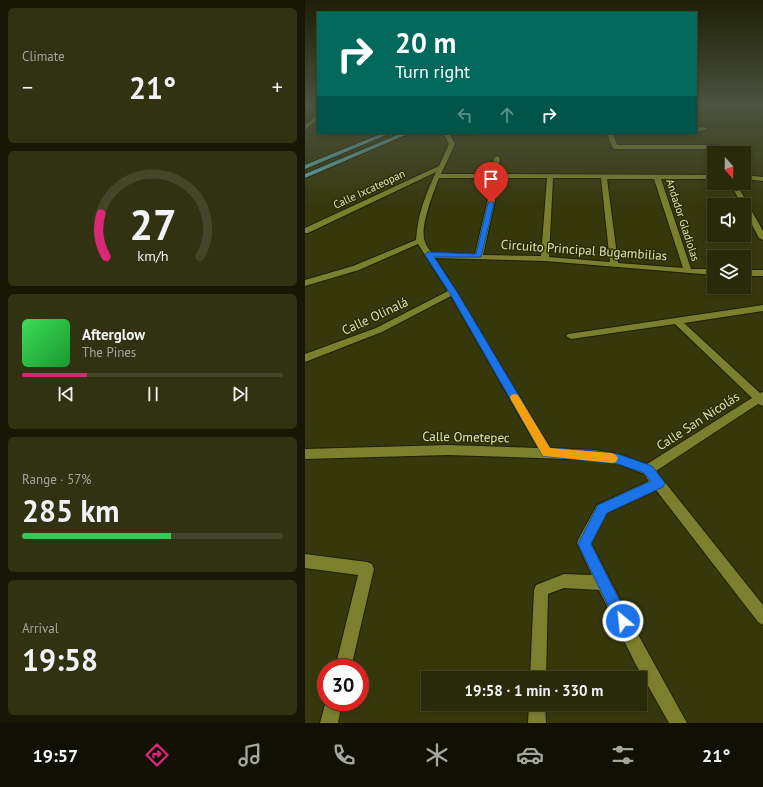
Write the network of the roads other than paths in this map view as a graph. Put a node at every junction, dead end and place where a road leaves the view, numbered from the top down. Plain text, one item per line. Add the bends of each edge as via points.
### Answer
1 (376, 138) edge
2 (396, 138) edge
3 (449, 138) edge
4 (612, 138) edge
5 (707, 147) edge
6 (497, 158) dead end
7 (443, 166) junction
8 (305, 167) edge
9 (305, 176) edge
10 (437, 176) junction
11 (497, 176) junction
12 (550, 176) junction
13 (604, 176) junction
14 (657, 176) junction
15 (707, 177) edge
16 (751, 178) edge
17 (763, 179) edge
18 (737, 190) edge
19 (305, 231) edge
20 (763, 238) edge
21 (420, 241) junction
22 (428, 255) junction
23 (479, 256) junction
24 (545, 259) junction
25 (614, 265) junction
26 (688, 271) junction
27 (707, 272) edge
28 (751, 273) edge
29 (763, 273) edge
30 (305, 283) edge
31 (453, 292) junction
32 (763, 308) edge
33 (678, 322) junction
34 (571, 336) dead end
35 (305, 358) edge
36 (762, 399) edge
37 (547, 453) junction
38 (305, 454) edge
39 (648, 470) junction
40 (659, 483) junction
41 (305, 561) edge
42 (602, 583) junction
43 (763, 617) edge
44 (345, 659) edge
45 (538, 671) edge
46 (332, 711) edge
47 (537, 711) edge
48 (329, 723) edge
49 (537, 723) edge
50 (678, 723) edge

1 - 8 main road
2 - 9 main road
3 - 7 street via 452,144
4 - 5 street via 615,148
6 - 11 street
7 - 10 street
7 - 19 street, Calle Ixcateopan
10 - 11 street
10 - 21 street via 427,198
11 - 12 street
11 - 23 street
12 - 13 street
12 - 24 street
13 - 14 street
13 - 25 street
14 - 15 street
14 - 26 street, Andador Gladiolas
16 - 17 street
18 - 20 street
21 - 22 street
21 - 30 street via 356,268
22 - 23 street, Circuito Principal Bugambilias
22 - 31 street
23 - 24 street, Circuito Principal Bugambilias
24 - 25 street, Circuito Principal Bugambilias
25 - 26 street, Circuito Principal Bugambilias
26 - 27 street, Circuito Principal Bugambilias
28 - 29 street
31 - 35 street, Calle Olinalá via 379,330
31 - 37 street
32 - 33 street
33 - 34 street
33 - 36 street
36 - 39 street, Calle San Nicolás
37 - 38 street, Calle Ometepec via 448,450
37 - 39 street, Calle Ometepec via 618,459
39 - 40 street
40 - 42 street via 602,509 584,544
40 - 43 street
41 - 44 street via 367,569
42 - 45 street via 564,581 541,590
42 - 50 street
46 - 48 street
47 - 49 street

